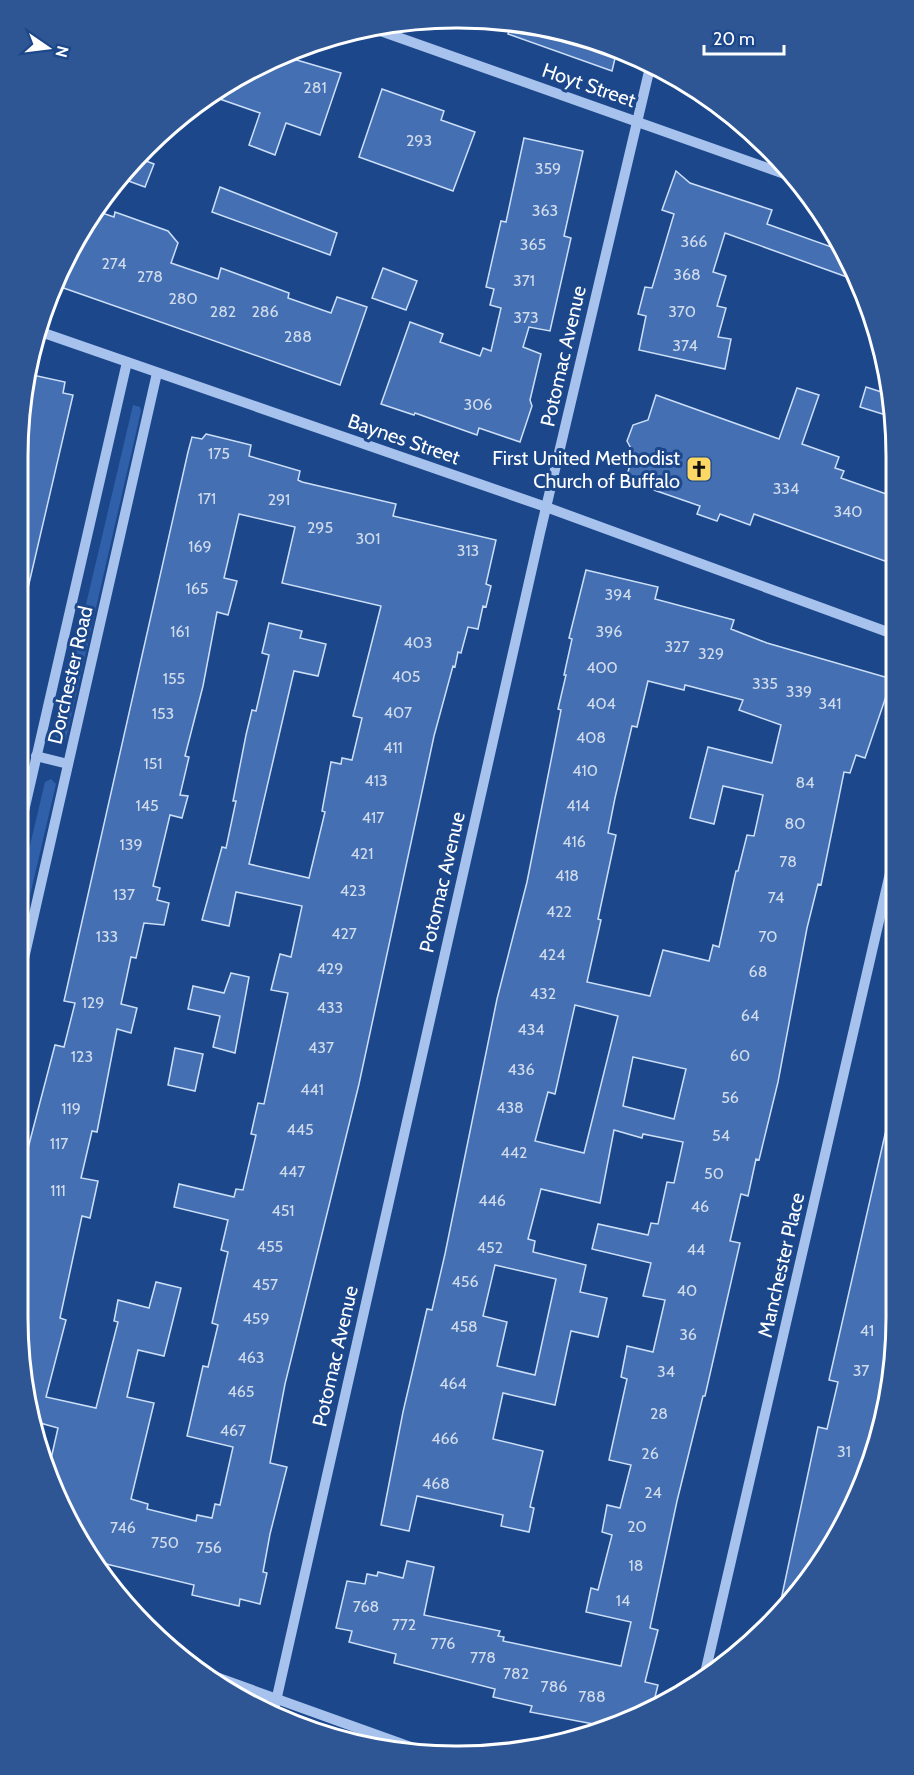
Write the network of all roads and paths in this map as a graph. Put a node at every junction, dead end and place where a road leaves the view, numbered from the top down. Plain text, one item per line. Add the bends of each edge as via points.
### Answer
1 (389, 34) edge
2 (649, 74) edge
3 (638, 121) junction
4 (776, 171) edge
5 (47, 334) edge
6 (127, 362) junction
7 (157, 373) junction
8 (546, 507) junction
9 (886, 631) edge
10 (36, 756) junction
11 (68, 764) junction
12 (28, 790) edge
13 (886, 891) edge
14 (28, 941) edge
15 (707, 1666) edge
16 (235, 1684) edge
17 (276, 1699) junction
18 (275, 1706) edge
19 (402, 1743) edge

1 - 3 street, Hoyt Street
2 - 3 street, Potomac Avenue
3 - 4 street, Hoyt Street
3 - 8 street, Potomac Avenue
5 - 6 street, Baynes Street
6 - 7 street, Baynes Street
6 - 10 street, Dorchester Road
7 - 8 street, Baynes Street
7 - 11 street, Dorchester Road
8 - 9 street, Baynes Street
8 - 17 street, Potomac Avenue
10 - 11 street
10 - 12 street, Dorchester Road
11 - 14 street, Dorchester Road
13 - 15 street, Manchester Place
16 - 17 street
17 - 18 street, Potomac Avenue
17 - 19 street

